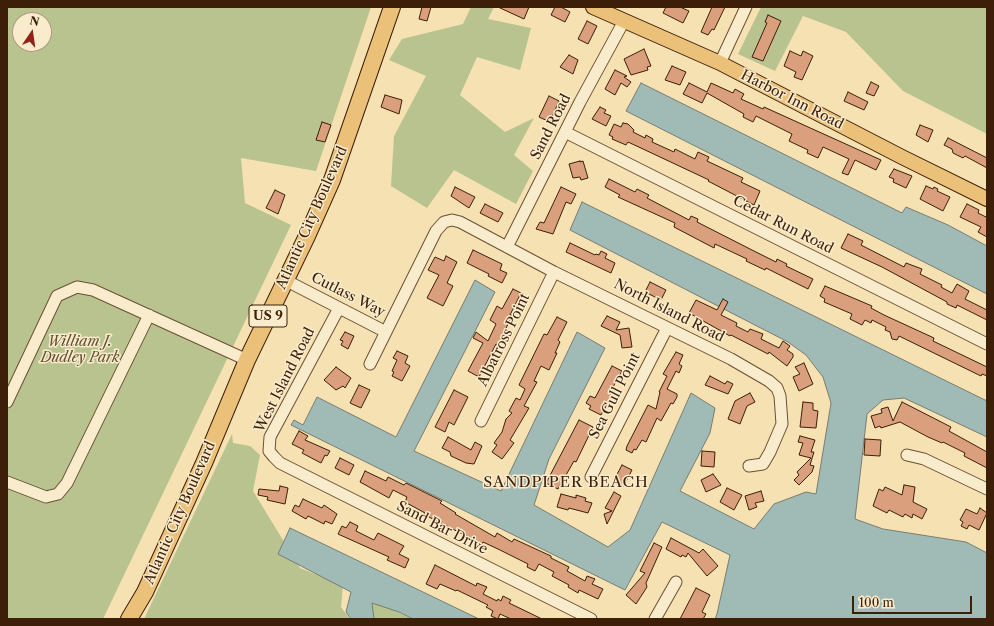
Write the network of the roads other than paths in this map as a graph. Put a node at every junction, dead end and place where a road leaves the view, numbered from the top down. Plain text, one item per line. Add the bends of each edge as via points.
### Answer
1 (392, 7) edge
2 (594, 7) edge
3 (746, 7) edge
4 (624, 21) junction
5 (720, 63) junction
6 (565, 132) junction
7 (987, 199) edge
8 (507, 247) junction
9 (554, 272) junction
10 (285, 280) junction
11 (339, 308) junction
12 (149, 315) junction
13 (667, 328) junction
14 (386, 332) junction
15 (987, 344) edge
16 (247, 360) junction
17 (370, 364) dead end
18 (7, 402) edge
19 (482, 421) dead end
20 (907, 455) dead end
21 (280, 463) joint
22 (750, 466) dead end
23 (591, 477) dead end
24 (7, 482) edge
25 (987, 489) edge
26 (676, 582) dead end
27 (129, 619) edge
28 (591, 619) edge
29 (656, 619) edge

1 - 10 highway, Atlantic City Boulevard / US 9 via 332,180
2 - 4 main road, Harbor Inn Road
3 - 5 street
4 - 5 main road, Harbor Inn Road
4 - 6 street, Sand Road
5 - 7 main road, Harbor Inn Road
6 - 8 street, Sand Road
6 - 15 street, Cedar Run Road
8 - 9 street, North Island Road
8 - 14 street, North Island Road via 460,222 444,222 436,231
9 - 13 street, North Island Road
9 - 19 street, Albatross Point
10 - 11 street, Cutlass Way
10 - 16 highway, Atlantic City Boulevard / US 9
11 - 14 street, Cutlass Way
11 - 21 street, West Island Road via 270,437 270,451
12 - 16 street
12 - 18 street via 93,290 76,287 57,296
12 - 24 street via 67,483 58,494 46,497
13 - 22 street, North Island Road via 737,363 777,388 782,402 782,424 763,464
13 - 23 street, Sea Gull Point
14 - 17 street, Cutlass Way
16 - 27 highway, Atlantic City Boulevard / US 9 via 145,592
20 - 25 street via 924,459
21 - 28 street, Sand Bar Drive
26 - 29 street

